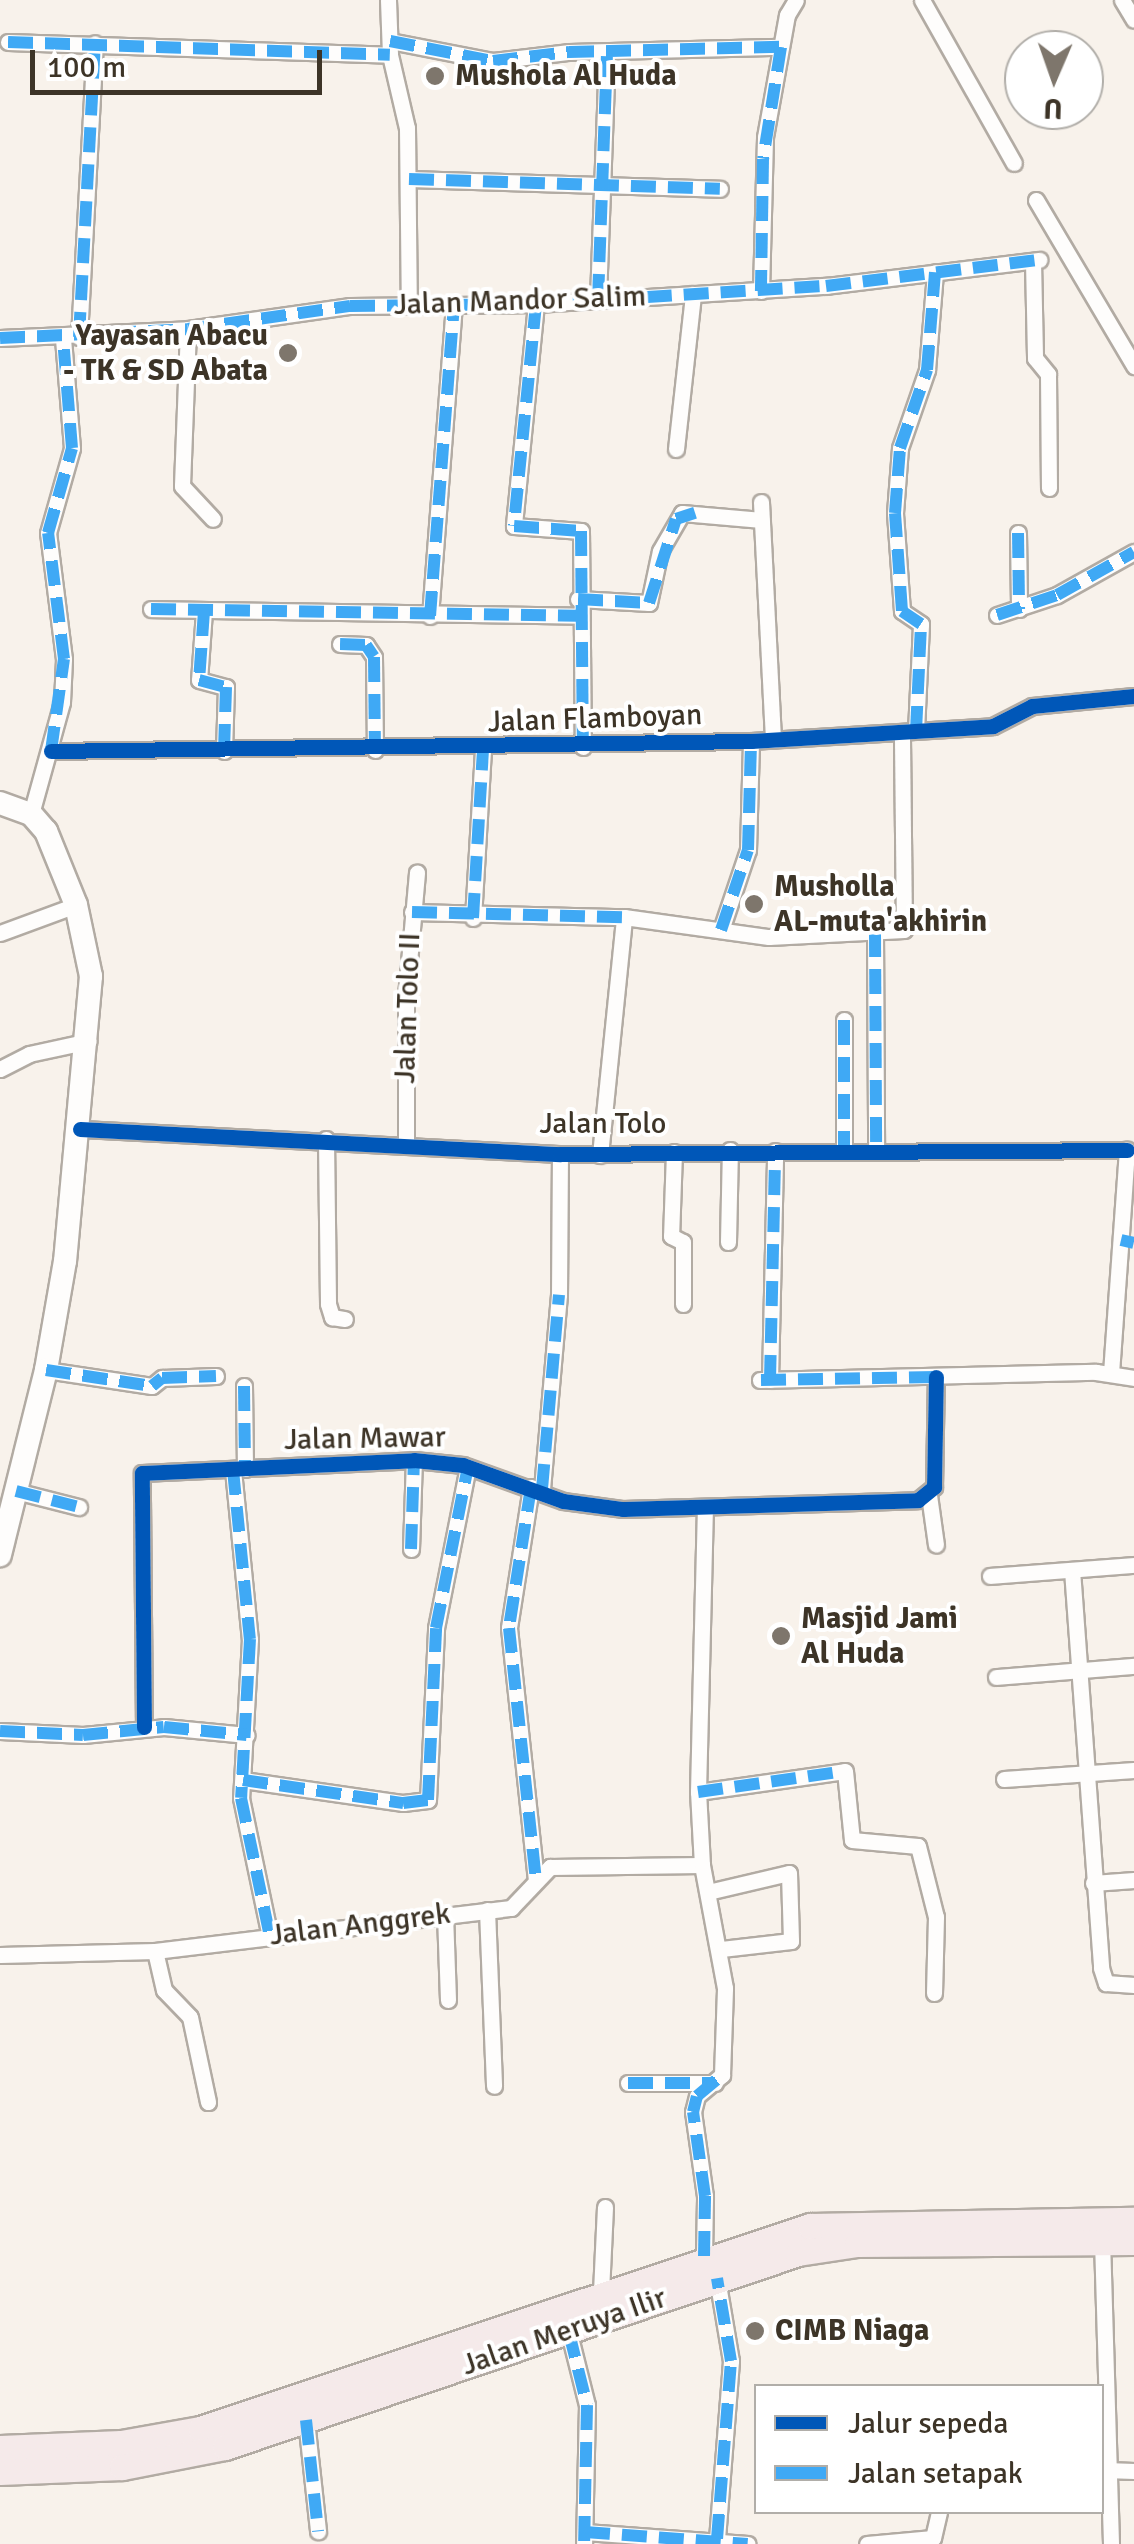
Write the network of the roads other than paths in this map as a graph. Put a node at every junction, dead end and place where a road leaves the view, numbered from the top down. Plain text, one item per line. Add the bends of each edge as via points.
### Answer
1 (388, 0) edge
2 (796, 0) edge
3 (922, 0) edge
4 (1122, 0) edge
5 (1134, 20) edge
6 (8, 42) dead end
7 (95, 43) junction
8 (780, 47) junction
9 (390, 48) junction
10 (607, 56) junction
11 (1014, 163) dead end
12 (409, 179) junction
13 (604, 183) junction
14 (720, 189) dead end
15 (1036, 200) dead end
16 (935, 272) junction
17 (761, 291) junction
18 (693, 294) junction
19 (598, 299) junction
20 (536, 304) junction
21 (409, 306) junction
22 (454, 306) junction
23 (188, 329) junction
24 (0, 338) edge
25 (71, 338) junction
26 (1134, 366) edge
27 (676, 450) dead end
28 (1050, 488) dead end
29 (762, 502) dead end
30 (213, 518) dead end
31 (762, 520) junction
32 (1018, 533) dead end
33 (1134, 552) edge
34 (578, 599) junction
35 (152, 609) dead end
36 (1019, 609) junction
37 (204, 611) junction
38 (997, 615) dead end
39 (430, 616) junction
40 (577, 616) junction
41 (340, 644) dead end
42 (1134, 696) edge
43 (909, 732) junction
44 (773, 740) junction
45 (751, 741) junction
46 (583, 748) junction
47 (375, 750) junction
48 (483, 750) junction
49 (224, 751) junction
50 (52, 752) junction
51 (0, 803) edge
52 (31, 814) junction
53 (417, 872) dead end
54 (76, 905) junction
55 (412, 912) junction
56 (624, 917) junction
57 (474, 918) junction
58 (721, 930) junction
59 (875, 932) junction
60 (0, 934) edge
61 (844, 1020) dead end
62 (88, 1041) junction
63 (0, 1070) edge
64 (80, 1129) junction
65 (326, 1139) junction
66 (406, 1143) junction
67 (1130, 1145) edge
68 (730, 1150) junction
69 (775, 1151) junction
70 (844, 1151) junction
71 (876, 1151) junction
72 (674, 1152) junction
73 (560, 1154) junction
74 (600, 1155) junction
75 (1128, 1241) edge
76 (728, 1242) dead end
77 (683, 1304) dead end
78 (345, 1319) dead end
79 (46, 1370) junction
80 (1111, 1373) junction
81 (216, 1376) dead end
82 (936, 1377) junction
83 (1134, 1378) edge
84 (244, 1386) dead end
85 (414, 1460) junction
86 (468, 1467) junction
87 (239, 1470) junction
88 (537, 1488) junction
89 (16, 1491) junction
90 (929, 1495) junction
91 (79, 1507) dead end
92 (705, 1509) junction
93 (936, 1545) dead end
94 (411, 1549) dead end
95 (0, 1554) edge
96 (1134, 1565) edge
97 (1072, 1570) junction
98 (990, 1576) dead end
99 (1134, 1666) edge
100 (1079, 1671) junction
101 (996, 1677) dead end
102 (144, 1727) junction
103 (0, 1731) edge
104 (247, 1735) junction
105 (1134, 1770) edge
106 (1084, 1774) junction
107 (1004, 1779) dead end
108 (243, 1780) junction
109 (698, 1792) junction
110 (702, 1865) junction
111 (536, 1879) junction
112 (1134, 1880) edge
113 (1093, 1883) junction
114 (708, 1892) junction
115 (487, 1910) junction
116 (446, 1914) junction
117 (270, 1937) junction
118 (721, 1949) junction
119 (155, 1952) junction
120 (0, 1954) edge
121 (1134, 1985) edge
122 (934, 1993) dead end
123 (448, 2000) dead end
124 (628, 2083) dead end
125 (715, 2083) junction
126 (494, 2086) dead end
127 (208, 2102) dead end
128 (604, 2207) dead end
129 (1134, 2220) edge
130 (1102, 2240) junction
131 (1134, 2242) edge
132 (710, 2267) junction
133 (601, 2292) junction
134 (570, 2333) junction
135 (1102, 2384) edge
136 (306, 2420) junction
137 (0, 2448) edge
138 (1104, 2449) edge
139 (1105, 2470) junction
140 (1134, 2470) edge
141 (5, 2474) edge
142 (939, 2514) edge
143 (318, 2531) dead end
144 (584, 2538) edge
145 (717, 2539) junction
146 (895, 2543) edge
147 (748, 2544) edge
148 (867, 2544) edge
149 (1111, 2544) edge

1 - 9 street
2 - 8 street
3 - 11 street
4 - 5 street
6 - 7 street
7 - 9 street
7 - 25 street
8 - 10 street
8 - 17 street via 763,159
9 - 10 street via 493,62 569,52
9 - 12 street via 407,128
10 - 13 street
12 - 13 street
12 - 21 street
13 - 14 street
13 - 19 street
15 - 26 street
16 - 17 street, Jalan Mandor Salim
16 - 28 street, Jalan Mandor Salim via 1036,260 1035,358 1048,374
16 - 43 street via 927,370 900,448 895,513 902,611 921,624
17 - 18 street, Jalan Mandor Salim
18 - 19 street, Jalan Mandor Salim
18 - 27 street
19 - 20 street, Jalan Mandor Salim
20 - 22 street, Jalan Mandor Salim
20 - 34 street via 514,526 581,531
21 - 22 street, Jalan Mandor Salim
21 - 23 street, Jalan Mandor Salim via 312,308
22 - 39 street
23 - 25 street, Jalan Mandor Salim
23 - 30 street via 182,486
24 - 25 street, Jalan Mandor Salim
25 - 50 street via 72,448 48,534 64,659
29 - 31 street
31 - 34 street via 682,513 660,551 648,604
31 - 44 street
32 - 36 street
33 - 36 street
34 - 40 street
35 - 37 street
36 - 38 street
37 - 39 street
37 - 49 street via 200,680 226,687
39 - 40 street
40 - 46 street
41 - 47 street via 366,645 374,657
42 - 43 street, Jalan Flamboyan via 1032,706 993,726
43 - 44 street, Jalan Flamboyan
43 - 59 street via 906,928
44 - 45 street, Jalan Flamboyan
45 - 46 street, Jalan Flamboyan
45 - 58 street via 748,850
46 - 48 street, Jalan Flamboyan
47 - 48 street, Jalan Flamboyan
47 - 49 street, Jalan Flamboyan
48 - 57 street
49 - 50 street, Jalan Flamboyan
50 - 52 street
51 - 52 main road
52 - 54 main road via 50,840
53 - 55 street, Jalan Tolo II
54 - 60 street
54 - 62 main road via 91,976
55 - 57 street
55 - 66 street, Jalan Tolo II
56 - 57 street
56 - 58 street
56 - 74 street
58 - 59 street via 770,937
59 - 71 street
61 - 70 street
62 - 63 street via 29,1054
62 - 64 main road
64 - 65 street, Jalan Tolo
64 - 79 main road
65 - 66 street, Jalan Tolo
65 - 78 street via 328,1304 332,1317
66 - 73 street, Jalan Tolo
67 - 71 street, Jalan Tolo
67 - 75 street, Jalan Tolo
68 - 69 street, Jalan Tolo
68 - 72 street, Jalan Tolo
68 - 76 street
69 - 70 street, Jalan Tolo
69 - 82 street via 765,1380
70 - 71 street, Jalan Tolo
72 - 74 street, Jalan Tolo
72 - 77 street via 671,1236 683,1242
73 - 74 street, Jalan Tolo
73 - 88 street via 558,1295
75 - 80 street, Jalan Tolo
79 - 81 street via 152,1386 162,1378
79 - 89 main road
80 - 82 street
80 - 83 street
82 - 90 street
84 - 87 street
85 - 86 street, Jalan Mawar
85 - 87 street, Jalan Mawar
85 - 94 street
86 - 88 street, Jalan Mawar
86 - 108 street via 436,1628 428,1800 404,1803
87 - 102 street, Jalan Mawar via 140,1474
87 - 104 street via 250,1638
88 - 92 street, Jalan Mawar via 581,1506
88 - 111 street via 509,1628
89 - 91 street
89 - 95 main road
90 - 92 street, Jalan Mawar
90 - 93 street
92 - 109 street
96 - 97 street
97 - 98 street
97 - 100 street
99 - 100 street
100 - 101 street
100 - 106 street
102 - 103 street via 83,1736
102 - 104 street
104 - 108 street
105 - 106 street
106 - 107 street
106 - 113 street
108 - 117 street
109 - 110 street
109 - 122 street via 845,1771 852,1840 918,1846 936,1917
110 - 111 street, Jalan Anggrek via 550,1868
110 - 114 street
111 - 115 street, Jalan Anggrek via 522,1902
112 - 113 street
113 - 121 street via 1102,1976 1114,1986
114 - 118 street
114 - 118 street via 790,1873 790,1941
115 - 116 street, Jalan Anggrek
115 - 126 street
116 - 117 street, Jalan Anggrek
116 - 123 street
117 - 119 street, Jalan Anggrek
118 - 125 street via 725,2052
119 - 120 street, Jalan Anggrek
119 - 127 street via 164,1990 190,2017
124 - 125 street
125 - 132 street via 697,2096 693,2112
128 - 133 street
129 - 132 main road, Jalan Meruya Ilir via 810,2226
130 - 131 main road, Jalan Meruya Ilir
130 - 132 main road, Jalan Meruya Ilir via 836,2246
130 - 135 street
132 - 133 main road, Jalan Meruya Ilir
132 - 134 main road, Jalan Meruya Ilir
132 - 145 street via 731,2361
133 - 137 main road, Jalan Meruya Ilir via 200,2429 121,2443
134 - 136 main road, Jalan Meruya Ilir
134 - 144 street via 587,2405
136 - 141 main road, Jalan Meruya Ilir via 175,2459
136 - 143 street
138 - 139 street
139 - 140 street
139 - 149 street
142 - 146 street via 933,2538
144 - 145 street
145 - 147 street
146 - 148 street

